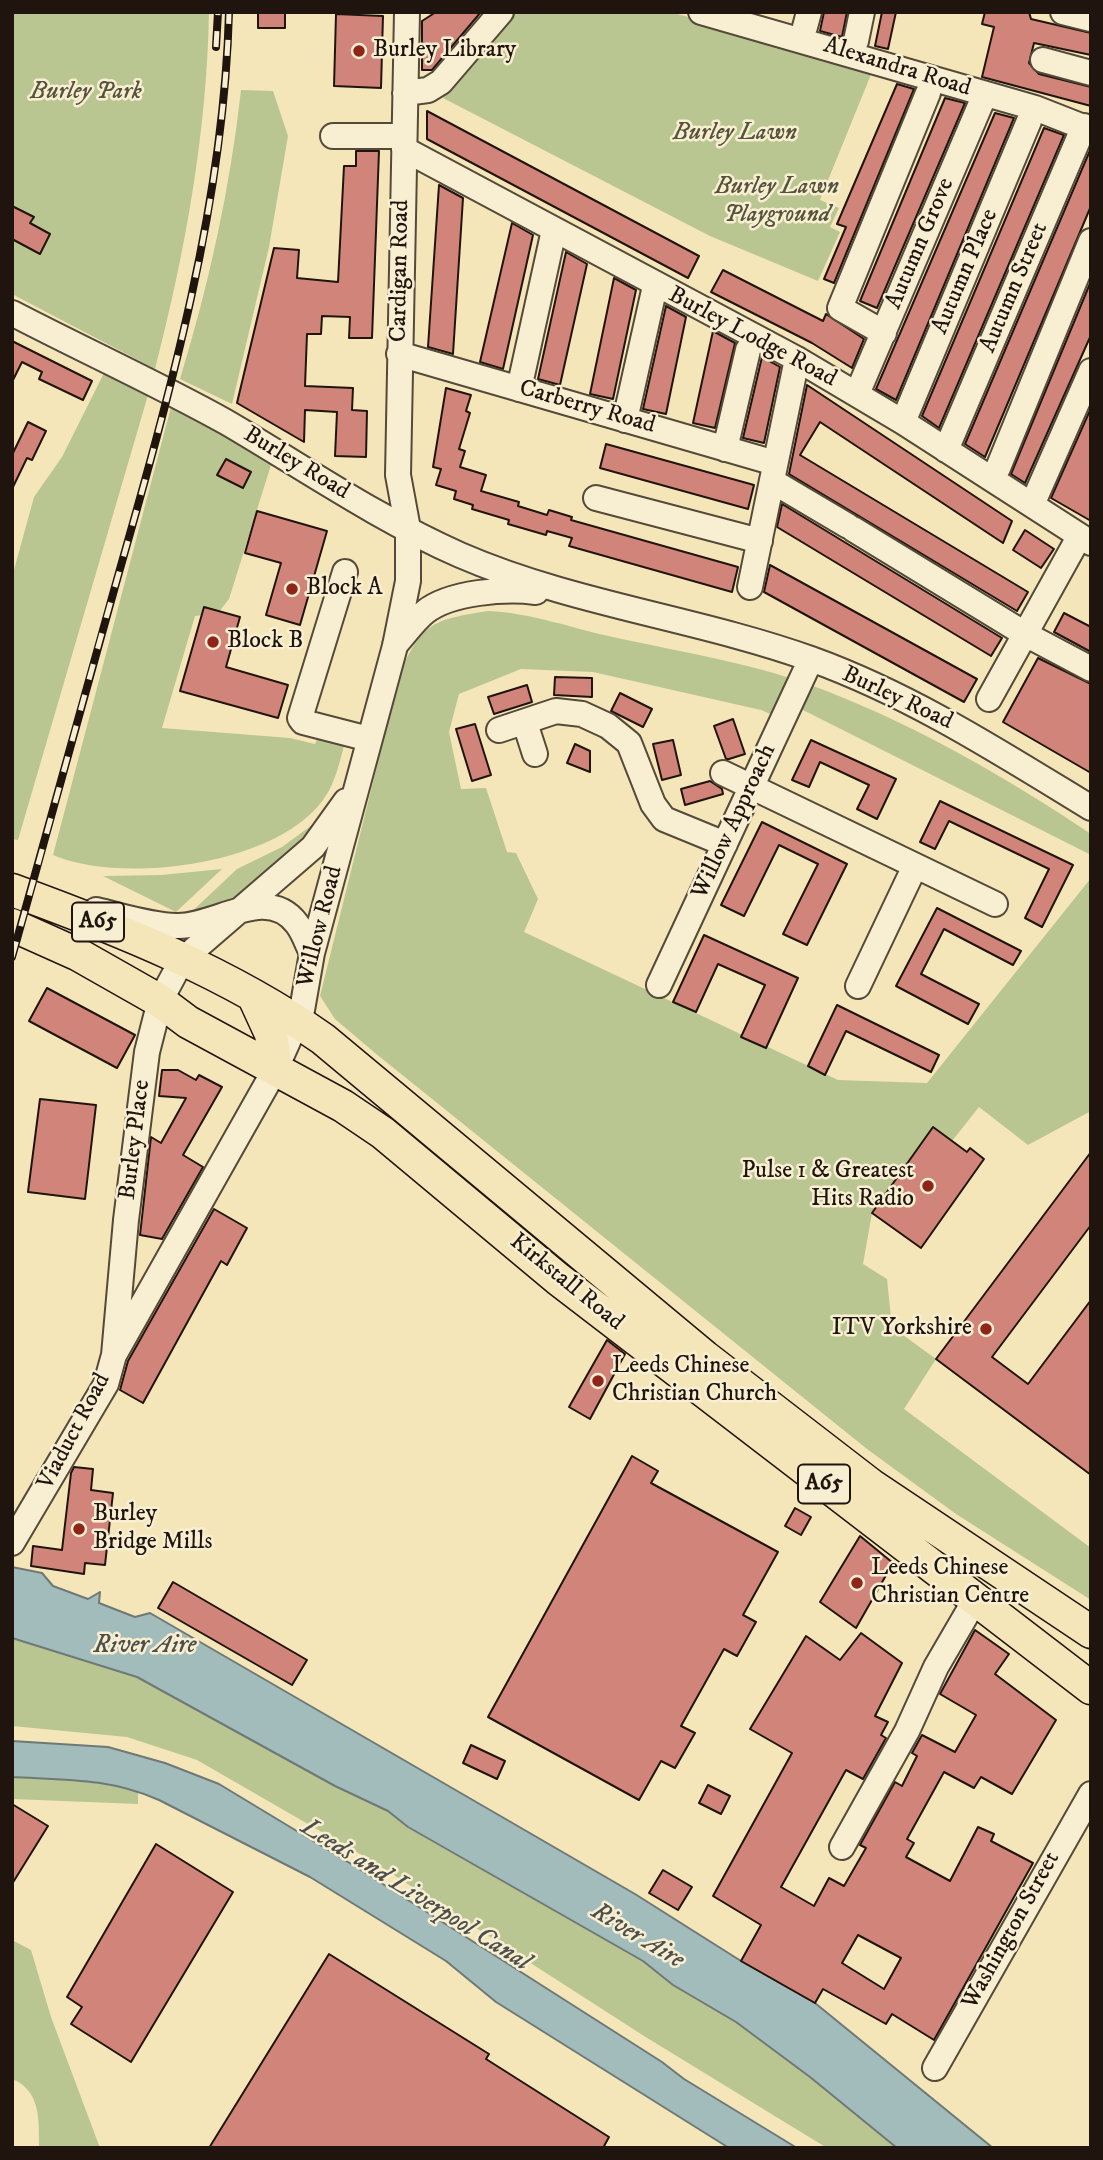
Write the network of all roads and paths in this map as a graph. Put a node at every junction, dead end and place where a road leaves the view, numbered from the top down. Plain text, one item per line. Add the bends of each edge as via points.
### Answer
1 (407, 12) edge
2 (501, 12) edge
3 (701, 12) edge
4 (862, 12) edge
5 (1063, 12) edge
6 (1091, 19) edge
7 (856, 41) dead end
8 (1043, 60) dead end
9 (1091, 73) edge
10 (405, 93) junction
11 (928, 93) dead end
12 (985, 94) junction
13 (1030, 121) dead end
14 (1087, 128) edge
15 (333, 136) dead end
16 (404, 142) junction
17 (554, 230) junction
18 (1091, 241) edge
19 (655, 286) junction
20 (12, 313) edge
21 (884, 333) junction
22 (748, 350) dead end
23 (399, 354) junction
24 (797, 359) junction
25 (1091, 370) edge
26 (519, 388) junction
27 (857, 394) junction
28 (625, 419) junction
29 (903, 422) junction
30 (725, 449) junction
31 (946, 450) junction
32 (998, 468) dead end
33 (774, 472) junction
34 (596, 498) dead end
35 (1032, 505) junction
36 (408, 529) junction
37 (1085, 540) edge
38 (760, 541) junction
39 (345, 572) dead end
40 (750, 587) dead end
41 (586, 598) junction
42 (1026, 634) junction
43 (395, 646) junction
44 (811, 659) junction
45 (1091, 669) edge
46 (989, 699) dead end
47 (524, 723) junction
48 (499, 730) dead end
49 (369, 739) junction
50 (535, 754) dead end
51 (723, 773) dead end
52 (357, 782) junction
53 (751, 787) junction
54 (1091, 808) edge
55 (725, 844) junction
56 (915, 866) junction
57 (12, 890) edge
58 (995, 904) dead end
59 (242, 908) junction
60 (12, 925) edge
61 (312, 953) junction
62 (182, 960) junction
63 (659, 985) dead end
64 (858, 986) dead end
65 (254, 997) junction
66 (160, 1001) junction
67 (296, 1020) junction
68 (188, 1022) junction
69 (276, 1068) junction
70 (120, 1281) junction
71 (154, 1288) junction
72 (114, 1355) junction
73 (12, 1544) edge
74 (975, 1600) junction
75 (1081, 1626) edge
76 (1056, 1660) junction
77 (1091, 1688) edge
78 (1091, 1794) edge
79 (842, 1847) dead end
80 (935, 2068) dead end

1 - 10 street, Cardigan Road
2 - 10 street via 441,82 428,90
3 - 12 street, Alexandra Road
4 - 7 street
5 - 6 street
8 - 9 street
10 - 16 street, Cardigan Road
11 - 21 street via 840,308
12 - 14 street, Alexandra Road
12 - 21 street, Autumn Grove
13 - 29 street, Autumn Place
14 - 31 street, Autumn Street
15 - 16 street
16 - 17 street, Burley Lodge Road
16 - 23 street, Cardigan Road
17 - 19 street, Burley Lodge Road
17 - 26 street
18 - 32 street
19 - 24 street, Burley Lodge Road
19 - 28 street
20 - 36 street, Burley Road via 223,421
21 - 27 street, Autumn Grove
22 - 30 street
23 - 26 street, Carberry Road
23 - 36 street, Cardigan Road via 398,475
24 - 27 street, Burley Lodge Road
24 - 33 street
25 - 35 street
26 - 28 street, Carberry Road
27 - 29 street, Burley Lodge Road
28 - 30 street, Carberry Road
29 - 31 street, Burley Lodge Road
30 - 33 street, Carberry Road
31 - 35 street, Burley Lodge Road
33 - 38 street
33 - 42 street, Carberry Road via 850,528
34 - 38 street
35 - 37 street, Burley Lodge Road
36 - 41 street, Burley Road via 460,555
36 - 43 street, Willow Road via 408,581
37 - 42 street
38 - 40 street
39 - 49 street via 300,718
41 - 43 street via 513,589 456,599 426,611
41 - 44 street, Burley Road via 603,612 628,620 687,624
42 - 45 street, Carberry Road
42 - 46 street
43 - 49 street, Willow Road
44 - 53 street, Willow Approach
44 - 54 street, Burley Road via 875,685 969,734
47 - 48 street
47 - 50 street
47 - 55 street via 556,711 582,714 608,726 629,743 653,804 664,819
49 - 52 street, Willow Road
51 - 53 street
52 - 59 street, Willow Road via 313,847
52 - 61 street, Willow Road
53 - 55 street, Willow Approach
53 - 56 street
55 - 63 street, Willow Approach
56 - 58 street
56 - 64 street
57 - 59 street via 177,926 207,922
57 - 62 main road, Kirkstall Road / A65 via 82,915
59 - 61 street via 270,907 287,914 298,924
59 - 62 street, Willow Road
60 - 66 main road, Kirkstall Road / A65 via 79,955
61 - 67 street, Willow Road via 302,1010
62 - 65 main road, Kirkstall Road / A65
62 - 66 street, Burley Place
62 - 68 main road via 181,998
65 - 67 main road, Kirkstall Road / A65
65 - 69 main road via 271,1034
66 - 68 main road, Kirkstall Road / A65
66 - 70 street, Burley Place via 147,1052
67 - 69 street, Willow Road
67 - 75 main road, Kirkstall Road / A65 via 725,1373 871,1485
68 - 69 main road, Kirkstall Road / A65
69 - 71 street
69 - 74 main road, Kirkstall Road / A65 via 383,1133 558,1279
70 - 71 street via 132,1288
70 - 72 street, Burley Place
71 - 72 street
72 - 73 street, Viaduct Road via 106,1384
74 - 76 main road, Kirkstall Road / A65
74 - 79 street
75 - 76 main road via 1060,1629 1052,1643
76 - 77 main road, Kirkstall Road / A65
78 - 80 street, Washington Street

